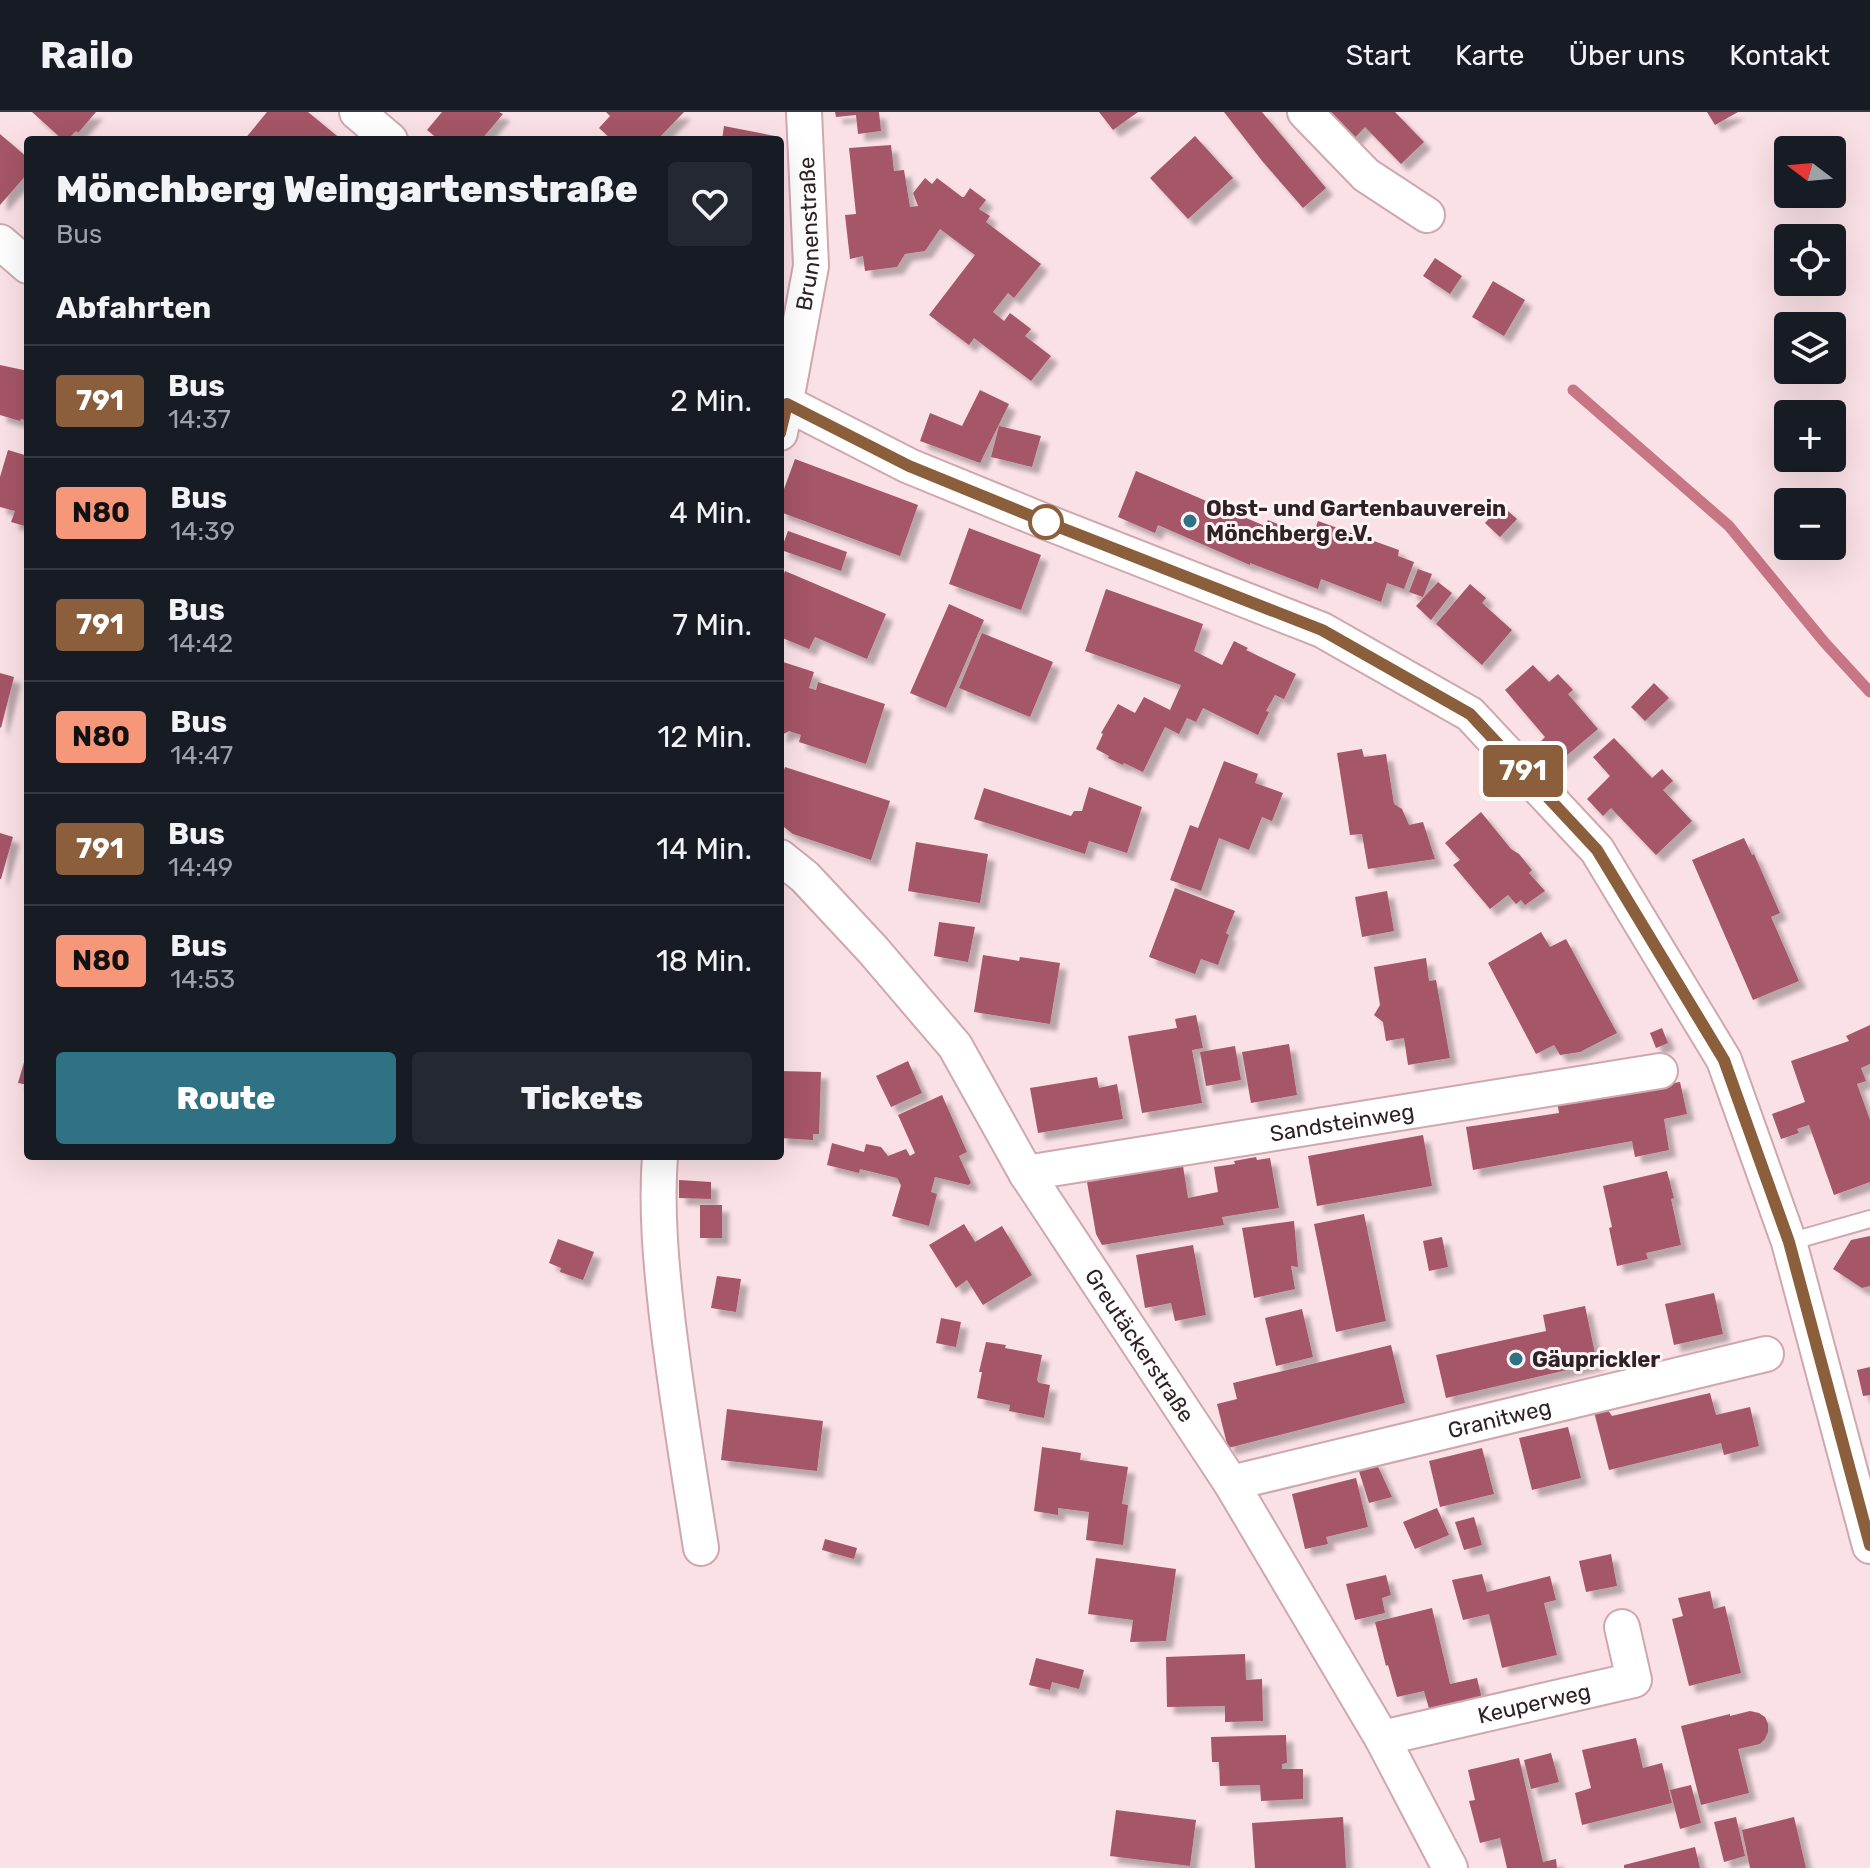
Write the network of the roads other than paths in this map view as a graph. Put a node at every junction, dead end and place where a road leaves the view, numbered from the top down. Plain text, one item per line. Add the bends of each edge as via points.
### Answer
1 (357, 112) edge
2 (777, 112) edge
3 (1305, 112) edge
4 (805, 128) edge
5 (385, 136) edge
6 (1427, 215) dead end
7 (0, 242) edge
8 (24, 263) edge
9 (784, 402) edge
10 (784, 413) edge
11 (784, 860) edge
12 (1660, 1071) dead end
13 (660, 1160) edge
14 (1026, 1173) junction
15 (1870, 1219) edge
16 (1789, 1242) junction
17 (1766, 1354) dead end
18 (1231, 1483) junction
19 (1870, 1546) edge
20 (701, 1548) dead end
21 (1622, 1627) dead end
22 (1382, 1738) junction
23 (1450, 1868) edge

1 - 5 street
2 - 4 street
3 - 6 street via 1366,175
4 - 9 street, Brunnenstraße via 811,266
7 - 8 street
10 - 16 street via 1322,630 1470,714 1597,850 1724,1060
11 - 14 street, Greutäckerstraße via 873,950 955,1046
12 - 14 street, Sandsteinweg
13 - 20 street via 661,1262
14 - 18 street, Greutäckerstraße
15 - 16 lane
16 - 19 street
17 - 18 street, Granitweg
18 - 22 street, Greutäckerstraße
21 - 22 street, Keuperweg via 1634,1680
22 - 23 street, Greutäckerstraße

